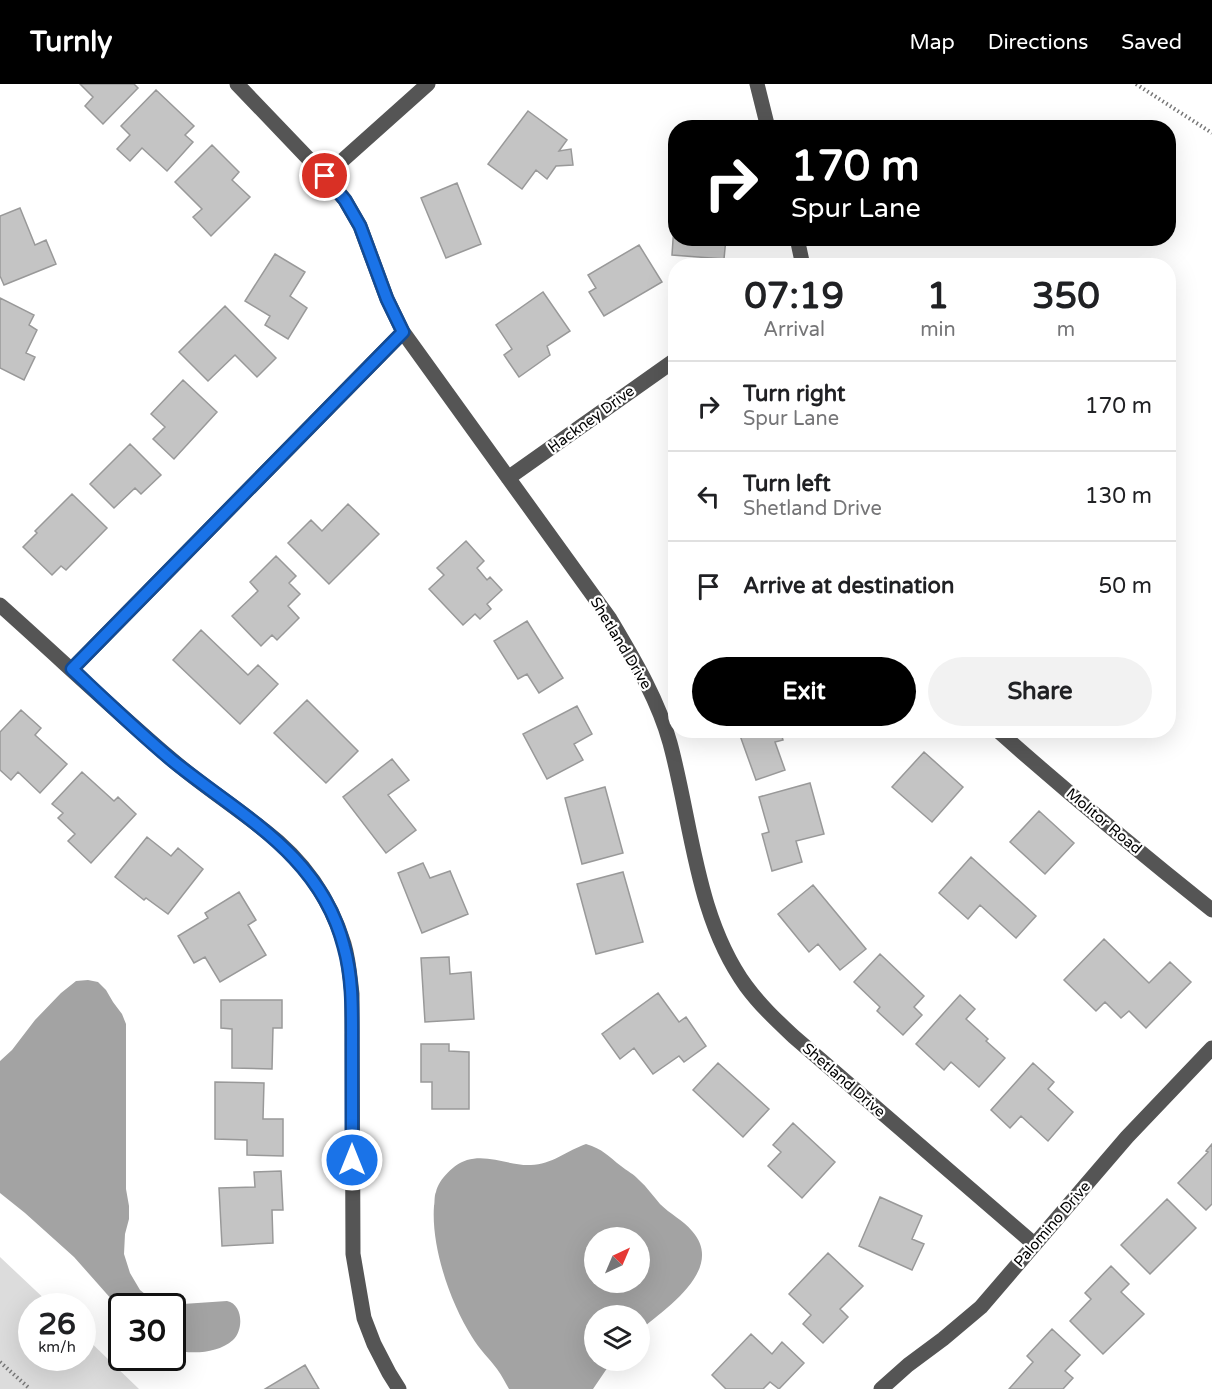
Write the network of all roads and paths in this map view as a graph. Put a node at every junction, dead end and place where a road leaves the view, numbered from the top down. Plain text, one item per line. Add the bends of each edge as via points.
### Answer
1 (237, 84) edge
2 (428, 84) edge
3 (757, 84) edge
4 (1136, 84) edge
5 (766, 120) edge
6 (1212, 133) edge
7 (325, 176) junction
8 (403, 332) junction
9 (668, 365) edge
10 (508, 478) junction
11 (0, 605) edge
12 (72, 669) junction
13 (1007, 738) edge
14 (1212, 910) edge
15 (1212, 1048) edge
16 (1034, 1244) junction
17 (0, 1362) edge
18 (30, 1389) edge
19 (399, 1389) edge
20 (881, 1389) edge

1 - 7 street, Shetland Drive
2 - 7 street
3 - 5 street
4 - 6 path
7 - 8 street, Shetland Drive via 360,226
8 - 10 street, Shetland Drive
8 - 12 street
9 - 10 street, Hackney Drive
10 - 16 street, Shetland Drive via 610,619 651,694 669,741 705,902 745,985 793,1036
11 - 12 street
12 - 19 street via 170,759 265,830 292,855 326,901 344,945 352,994 353,1254 364,1318
13 - 14 street, Molitor Road
15 - 16 street, Palomino Drive via 1126,1137
16 - 20 street, Palomino Drive via 981,1307
17 - 18 path

